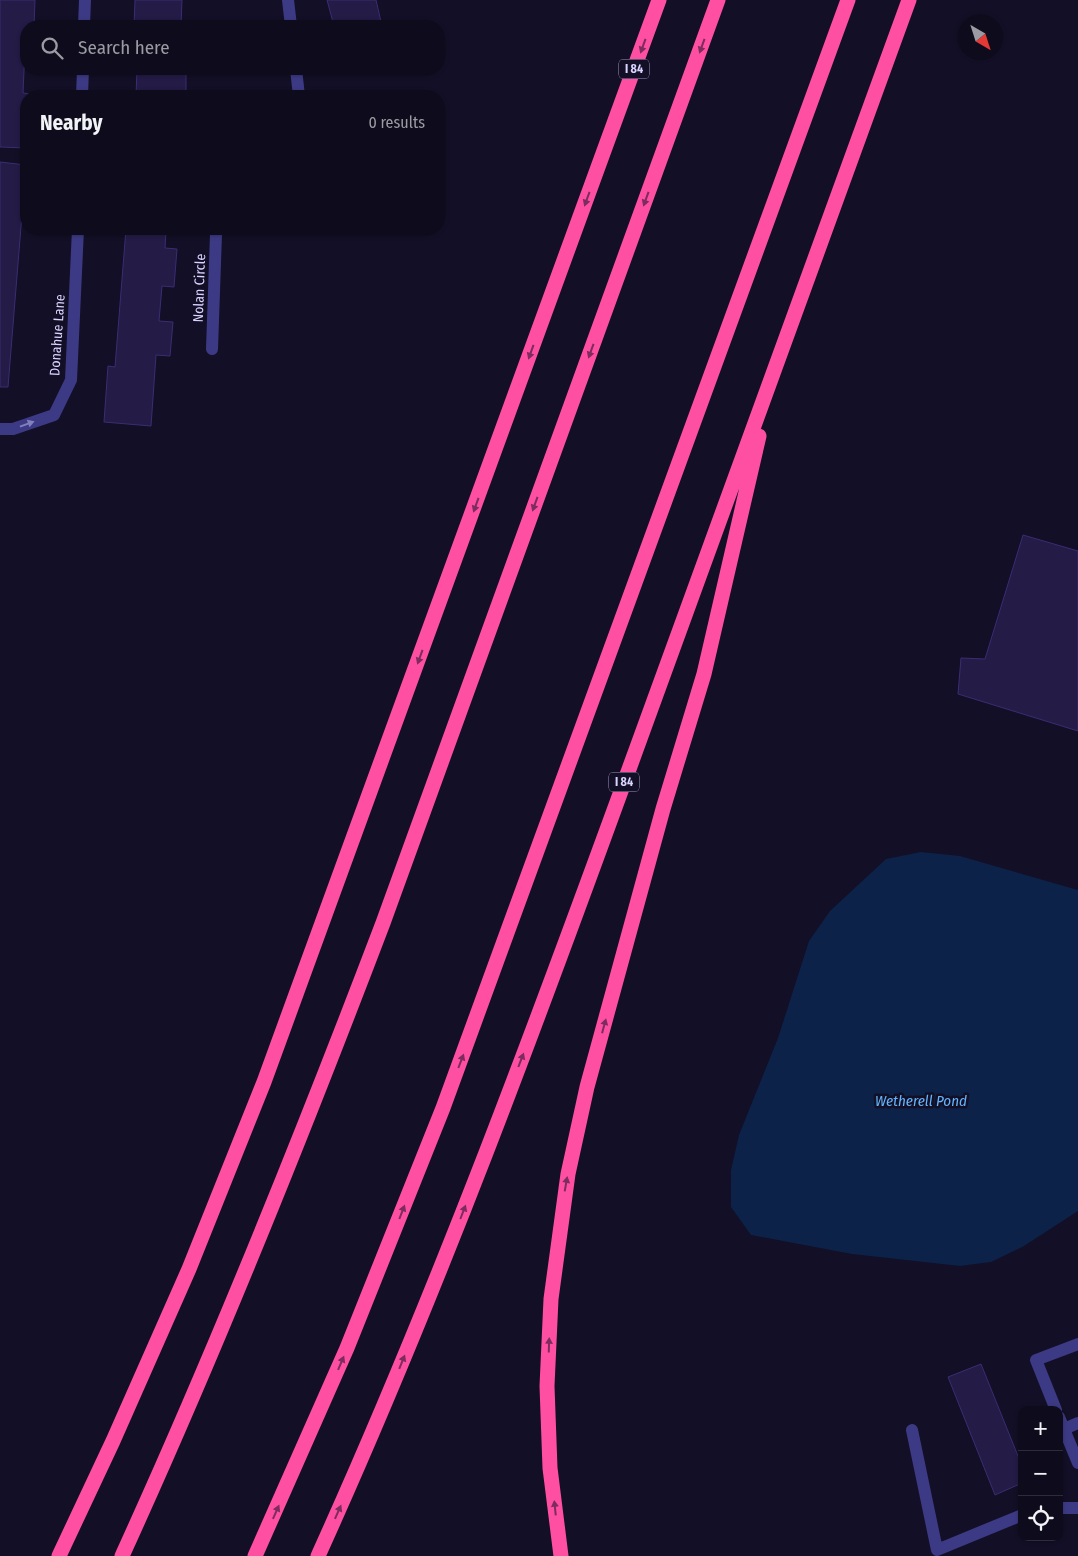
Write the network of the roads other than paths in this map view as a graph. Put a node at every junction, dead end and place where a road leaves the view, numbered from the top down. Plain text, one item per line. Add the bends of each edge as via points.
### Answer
1 (85, 0) edge
2 (288, 0) edge
3 (659, 0) edge
4 (718, 0) edge
5 (848, 0) edge
6 (909, 0) edge
7 (84, 20) edge
8 (290, 20) edge
9 (82, 75) edge
10 (297, 75) edge
11 (82, 90) edge
12 (298, 90) edge
13 (78, 235) edge
14 (216, 235) edge
15 (212, 349) dead end
16 (773, 374) junction
17 (0, 429) edge
18 (1078, 1344) edge
19 (1054, 1406) edge
20 (1063, 1423) edge
21 (1078, 1423) edge
22 (1063, 1426) edge
23 (912, 1430) dead end
24 (1078, 1463) edge
25 (1063, 1508) edge
26 (1078, 1508) edge
27 (1018, 1517) edge
28 (59, 1556) edge
29 (122, 1556) edge
30 (255, 1556) edge
31 (318, 1556) edge
32 (561, 1556) edge

1 - 7 street
2 - 8 street
3 -> 28 highway, I 84 via 264,1082 189,1269
4 -> 29 highway via 383,923 231,1310
30 -> 5 highway via 347,1348 443,1108
6 - 16 highway, I 84
9 - 11 street
10 - 12 street
17 -> 13 street, Donahue Lane via 13,430 54,415 71,380
14 - 15 street, Nolan Circle
31 -> 16 highway, I 84 via 396,1378 500,1117
32 -> 16 highway via 550,1468 547,1386 551,1299 568,1174 588,1087 663,809 704,674
18 - 19 street via 1036,1360
20 - 21 street
22 - 24 street
23 - 27 street via 937,1550
25 - 26 street

